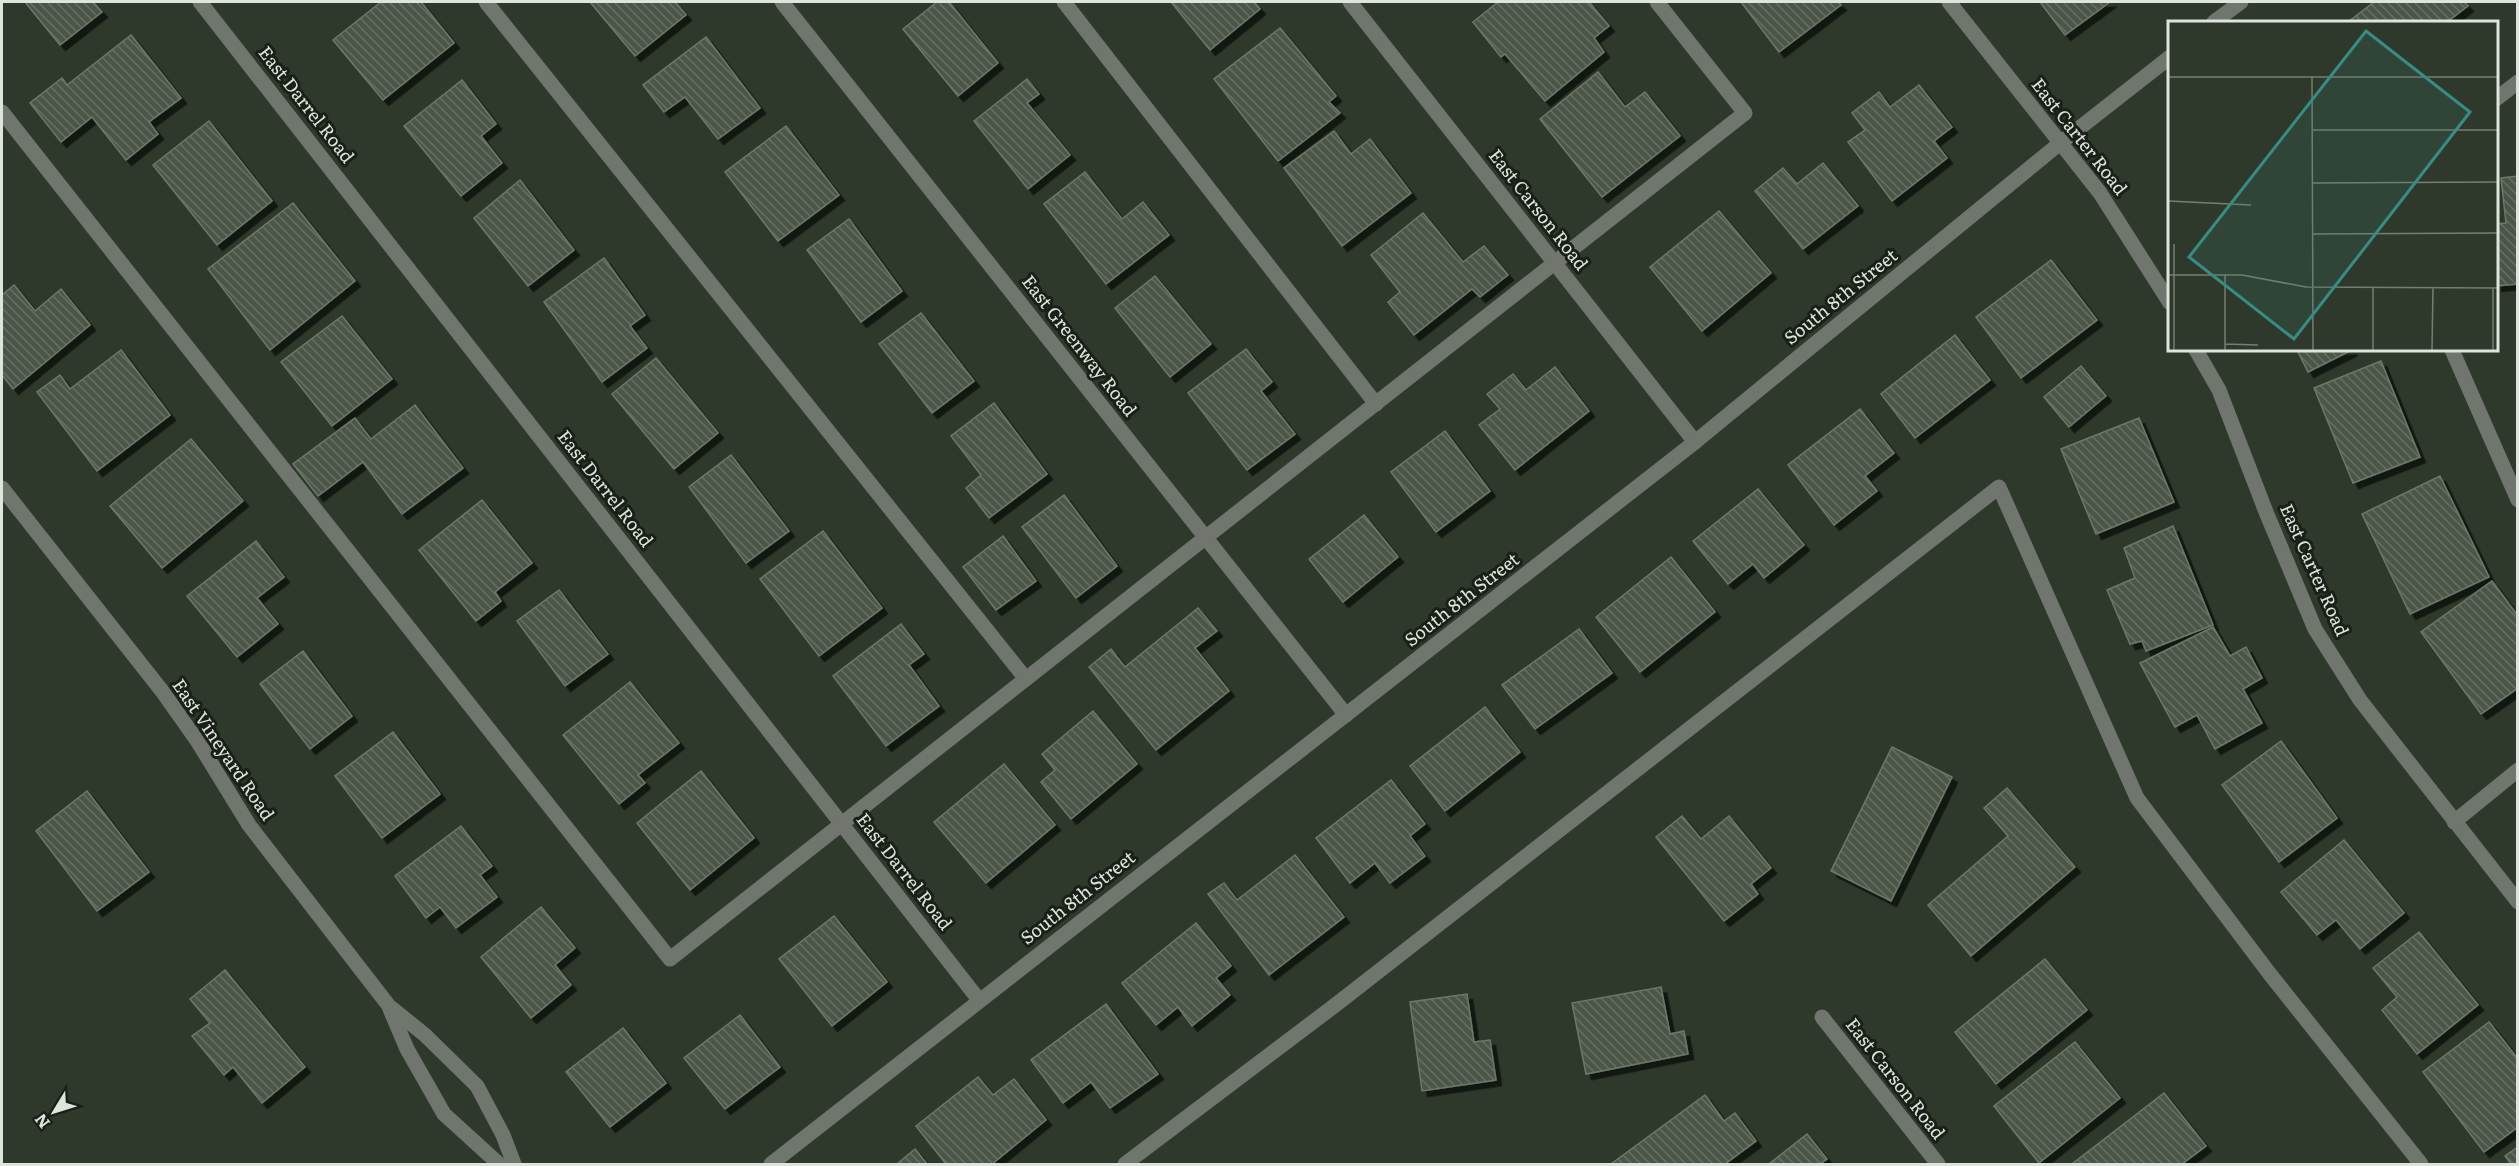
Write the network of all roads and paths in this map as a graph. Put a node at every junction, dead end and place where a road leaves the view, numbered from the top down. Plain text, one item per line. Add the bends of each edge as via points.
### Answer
1 (200, 2) edge
2 (486, 2) edge
3 (782, 2) edge
4 (1064, 2) edge
5 (1350, 2) edge
6 (1657, 2) edge
7 (1949, 2) edge
8 (2241, 2) edge
9 (2215, 21) edge
10 (2168, 58) edge
11 (2517, 82) edge
12 (2498, 97) edge
13 (2, 112) edge
14 (2059, 144) junction
15 (1555, 263) junction
16 (2168, 301) edge
17 (2197, 351) edge
18 (2452, 351) edge
19 (1376, 404) junction
20 (1695, 442) junction
21 (2, 488) edge
22 (2517, 500) edge
23 (1206, 537) junction
24 (1026, 679) junction
25 (1346, 715) junction
26 (2517, 770) edge
27 (2454, 822) junction
28 (842, 824) junction
29 (2517, 902) edge
30 (979, 1000) junction
31 (389, 1006) junction
32 (1822, 1017) dead end
33 (500, 1164) edge
34 (514, 1164) edge
35 (771, 1164) edge
36 (1125, 1164) edge
37 (1938, 1164) edge
38 (2421, 1164) edge

1 - 28 street, East Darrel Road
2 - 24 street
3 - 23 street, East Greenway Road
4 - 19 street
5 - 15 street, East Carson Road
6 - 15 street via 1745,113
7 - 14 street, East Carter Road
8 - 9 street
10 - 14 street, South 8th Street
11 - 12 street
13 - 28 street via 670,959
14 - 16 street, East Carter Road via 2100,193
14 - 20 street, South 8th Street
15 - 19 street
15 - 20 street, East Carson Road
17 - 27 street, East Carter Road via 2218,390 2316,629 2360,700
18 - 22 street
19 - 23 street
20 - 25 street, South 8th Street
21 - 31 street, East Vineyard Road via 162,691 249,825
23 - 24 street
23 - 25 street, East Greenway Road
24 - 28 street
25 - 30 street, South 8th Street
26 - 27 street
27 - 29 street, East Carter Road
28 - 30 street, East Darrel Road
30 - 35 street, South 8th Street
31 - 33 street, East Vineyard Road via 407,1049 444,1114
31 - 34 street, East Vineyard Road via 477,1086
32 - 37 street, East Carson Road
36 - 38 street via 1338,1004 1999,487 2137,798

